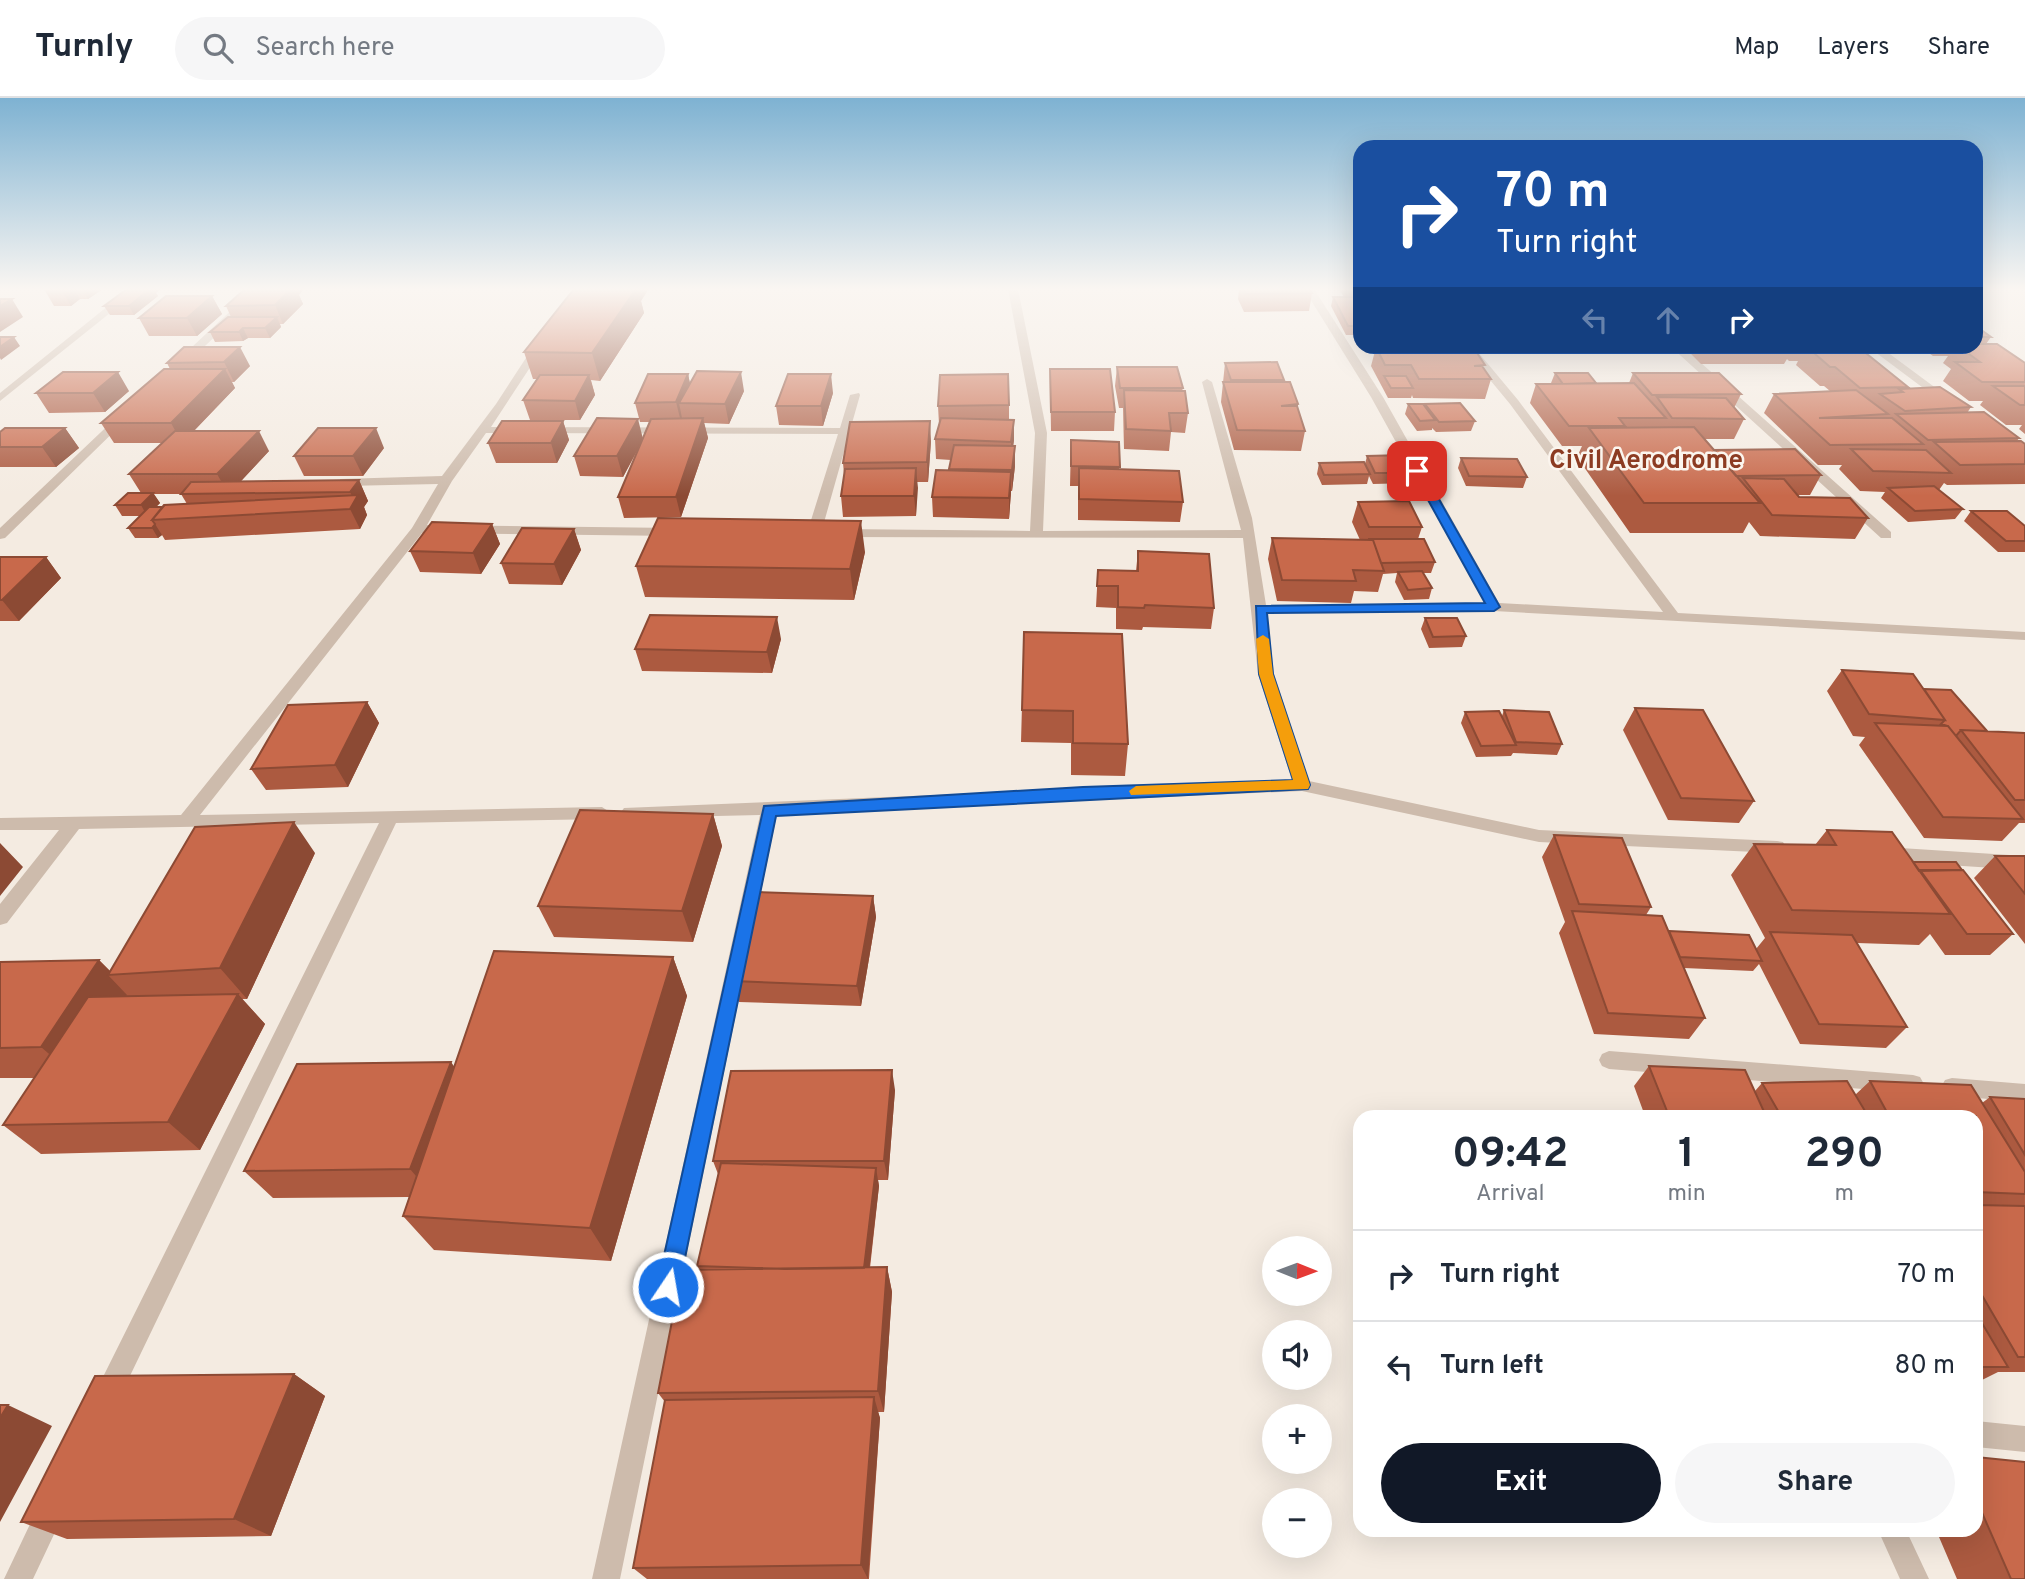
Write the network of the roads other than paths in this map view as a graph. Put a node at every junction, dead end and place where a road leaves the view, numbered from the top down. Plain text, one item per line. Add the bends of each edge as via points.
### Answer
1 (49, 358) edge
2 (186, 358) edge
3 (531, 358) edge
4 (1026, 358) edge
5 (1353, 358) edge
6 (1476, 358) edge
7 (1689, 358) edge
8 (1889, 358) edge
9 (170, 373) edge
10 (1206, 382) dead end
11 (855, 395) dead end
12 (0, 398) edge
13 (1959, 409) edge
14 (131, 410) edge
15 (483, 430) junction
16 (844, 431) junction
17 (446, 480) junction
18 (344, 482) edge
19 (418, 529) junction
20 (691, 532) edge
21 (1248, 534) junction
22 (1036, 535) junction
23 (1886, 535) dead end
24 (0, 536) edge
25 (1494, 607) junction
26 (1260, 609) junction
27 (1675, 618) junction
28 (2025, 636) edge
29 (1303, 785) junction
30 (769, 810) junction
31 (391, 816) junction
32 (185, 822) junction
33 (74, 823) junction
34 (0, 824) edge
35 (1792, 848) edge
36 (1860, 852) edge
37 (2025, 863) edge
38 (0, 918) edge
39 (1609, 1060) dead end
40 (2025, 1093) edge
41 (97, 1416) edge
42 (1983, 1435) edge
43 (2025, 1439) edge
44 (61, 1491) edge
45 (1895, 1537) edge
46 (18, 1579) edge
47 (606, 1579) edge
48 (1915, 1579) edge

1 - 12 street
2 - 9 street
3 - 15 street
4 - 22 street via 1041,433
5 - 25 street
6 - 27 street
7 - 23 street
8 - 13 street
10 - 21 street
11 - 16 street
14 - 24 street
15 - 16 street
15 - 17 street
16 - 22 street via 807,533
17 - 18 street
17 - 19 street
19 - 20 street
19 - 32 street
21 - 22 street
21 - 26 street
25 - 26 street
25 - 27 street
26 - 29 street via 1266,674
27 - 28 street
29 - 30 street
29 - 35 street via 1539,836
30 - 31 street
30 - 47 street
31 - 32 street
31 - 41 street
32 - 33 street
33 - 34 street
33 - 38 street
36 - 37 street
39 - 40 street
42 - 43 street
44 - 46 street
45 - 48 street

